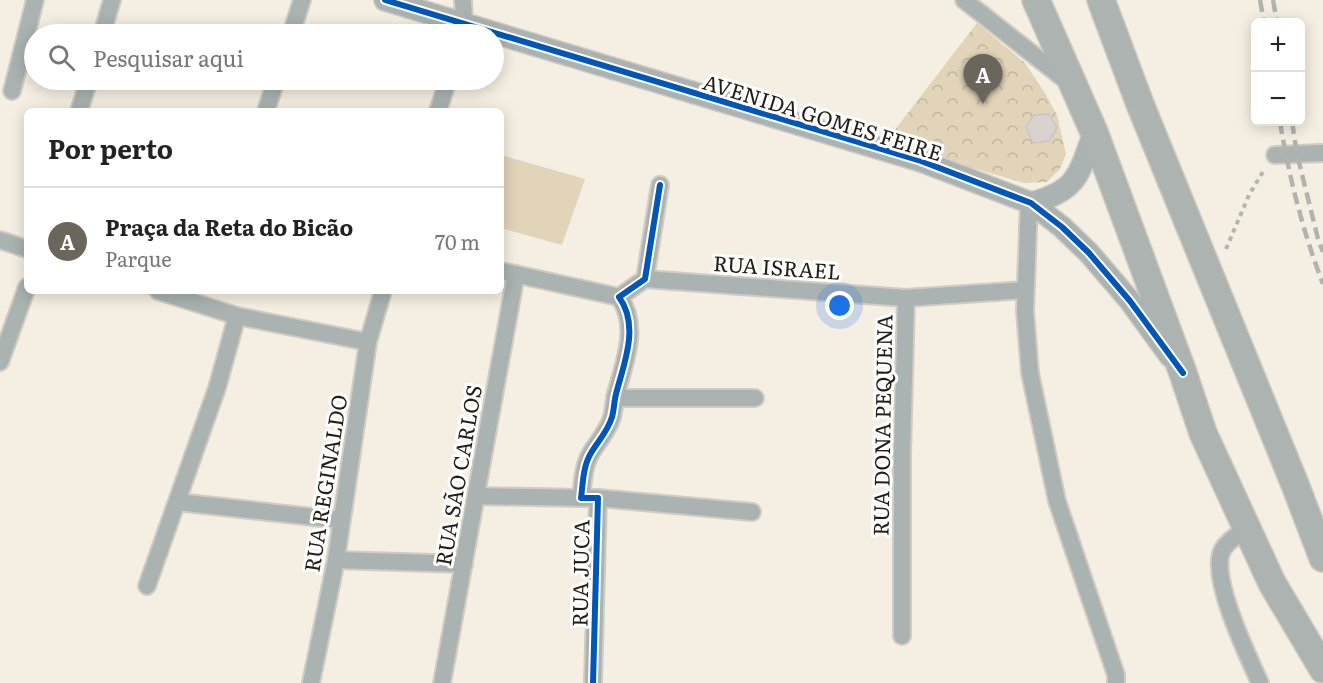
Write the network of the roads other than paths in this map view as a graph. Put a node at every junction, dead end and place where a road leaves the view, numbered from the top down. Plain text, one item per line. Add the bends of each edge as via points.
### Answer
1 (35, 0) edge
2 (112, 0) edge
3 (302, 0) edge
4 (384, 0) edge
5 (464, 0) edge
6 (964, 0) edge
7 (1036, 0) edge
8 (1101, 0) edge
9 (29, 24) edge
10 (105, 24) edge
11 (294, 24) edge
12 (449, 24) edge
13 (463, 24) edge
14 (504, 41) edge
15 (24, 44) edge
16 (1074, 87) junction
17 (85, 90) edge
18 (273, 90) edge
19 (445, 90) edge
20 (12, 91) dead end
21 (80, 108) edge
22 (267, 108) edge
23 (439, 108) edge
24 (1094, 132) junction
25 (1323, 153) edge
26 (1275, 155) road end
27 (660, 185) dead end
28 (1030, 203) junction
29 (0, 240) edge
30 (24, 248) edge
31 (508, 273) edge
32 (645, 279) junction
33 (1025, 290) junction
34 (24, 294) edge
35 (167, 294) edge
36 (382, 294) edge
37 (619, 297) junction
38 (906, 298) junction
39 (237, 316) junction
40 (368, 342) junction
41 (0, 362) edge
42 (1183, 373) junction
43 (615, 398) junction
44 (755, 398) dead end
45 (476, 496) junction
46 (581, 498) junction
47 (598, 498) junction
48 (177, 502) junction
49 (752, 512) dead end
50 (341, 520) junction
51 (1245, 529) junction
52 (1323, 558) edge
53 (336, 560) junction
54 (464, 564) junction
55 (147, 585) dead end
56 (902, 636) dead end
57 (1323, 669) edge
58 (311, 683) edge
59 (442, 683) edge
60 (593, 683) edge
61 (1116, 683) edge
62 (1260, 683) edge

1 - 9 street
2 - 10 street
3 - 11 street
4 - 12 street, AVENIDA GOMES FEIRE
5 - 13 street
6 - 16 street
7 - 16 main road
8 - 52 main road
14 - 28 street, AVENIDA GOMES FEIRE via 921,161
15 - 20 street
16 - 24 main road
17 - 21 street
18 - 22 street
19 - 23 street
24 - 28 street via 1074,181 1049,198
24 - 42 main road
25 - 26 street
27 - 32 street
28 - 33 street
28 - 42 street, AVENIDA GOMES FEIRE via 1062,226 1089,254 1130,301
29 - 30 street
31 - 37 street
31 - 45 street, RUA SÃO CARLOS
32 - 37 street
32 - 38 street, RUA ISRAEL
33 - 38 street, RUA DONA PEQUENA
33 - 61 street via 1030,373 1057,501
34 - 41 street
35 - 39 street
36 - 40 street, RUA REGINALDO
37 - 43 street, RUA JUCA via 629,319 629,333
38 - 56 street, RUA DONA PEQUENA
39 - 40 street
39 - 48 street via 217,388
40 - 50 street, RUA REGINALDO
42 - 51 main road via 1203,434
43 - 44 street
43 - 46 street, RUA JUCA via 607,429 586,464
45 - 46 street
45 - 54 street, RUA SÃO CARLOS
46 - 47 street, RUA JUCA
47 - 49 street
47 - 60 street, RUA JUCA
48 - 50 street
48 - 55 street
50 - 53 street, RUA REGINALDO
51 - 57 main road
51 - 62 street via 1228,543 1219,566 1237,628
53 - 54 street
53 - 58 street, RUA REGINALDO
54 - 59 street, RUA SÃO CARLOS

